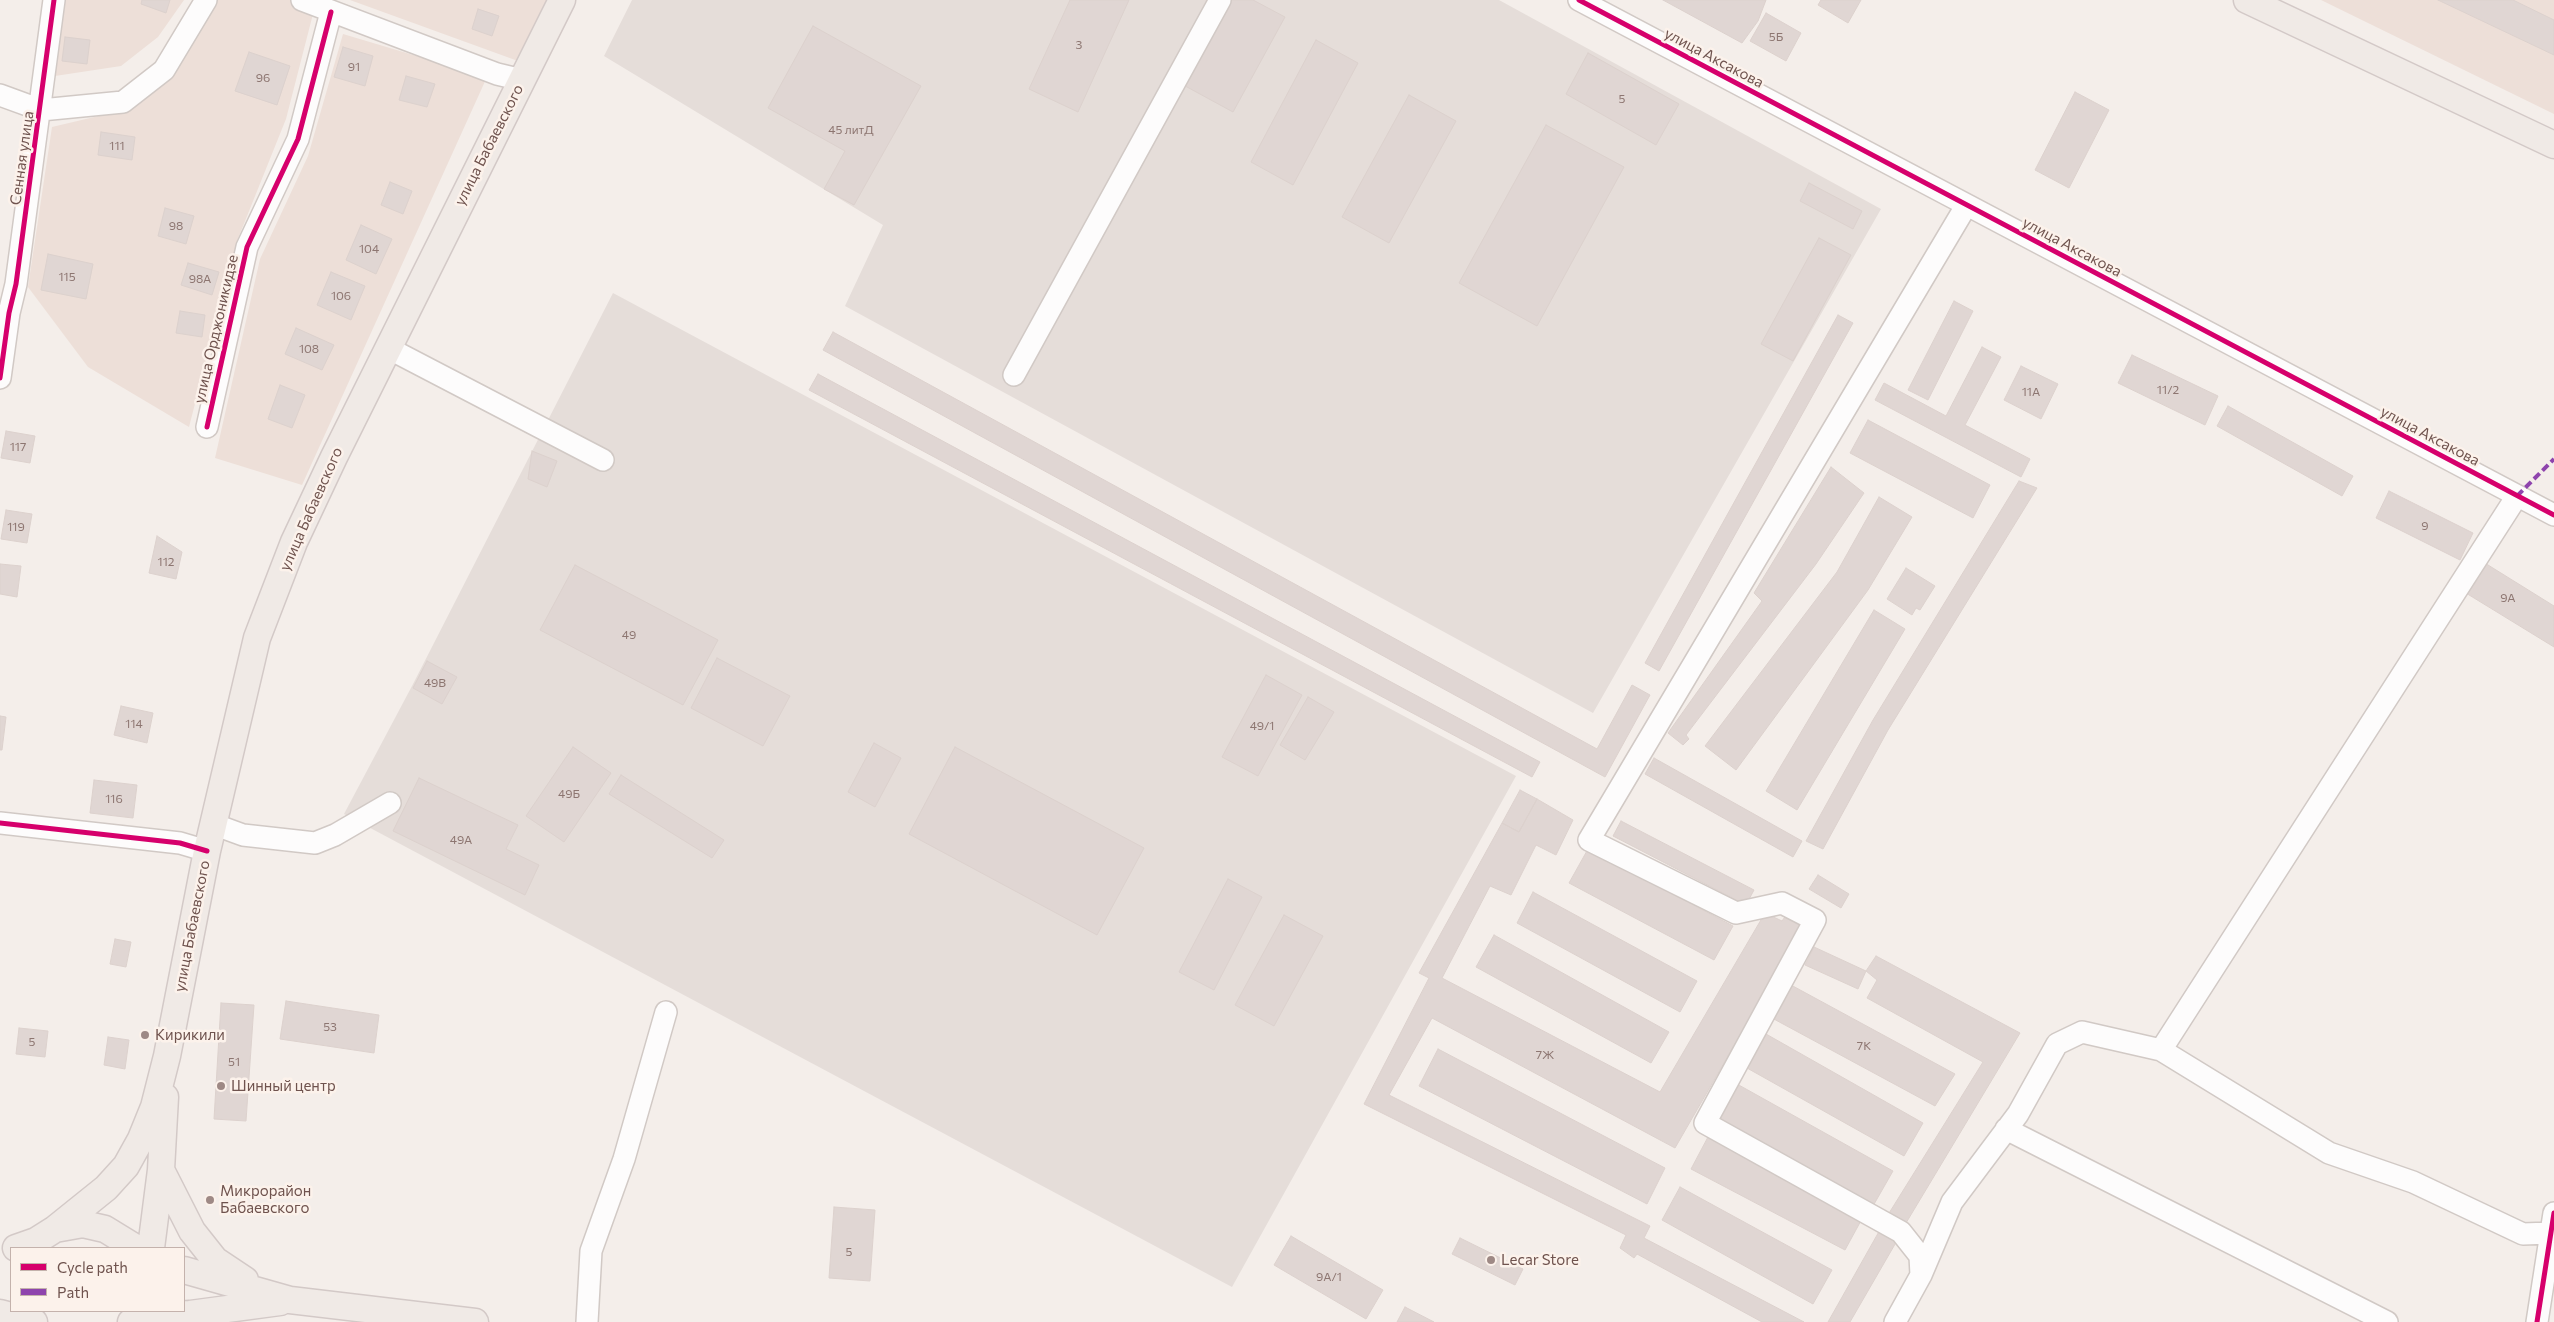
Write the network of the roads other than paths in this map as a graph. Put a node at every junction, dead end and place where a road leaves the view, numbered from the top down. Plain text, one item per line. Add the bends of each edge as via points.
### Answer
1 (54, 0) edge
2 (206, 0) edge
3 (302, 0) edge
4 (562, 0) edge
5 (1220, 0) edge
6 (1579, 0) edge
7 (2247, 0) edge
8 (332, 12) junction
9 (522, 80) junction
10 (0, 95) edge
11 (41, 110) junction
12 (2554, 145) edge
13 (1966, 206) junction
14 (388, 348) junction
15 (1014, 375) dead end
16 (0, 378) edge
17 (207, 427) dead end
18 (603, 460) dead end
19 (2517, 496) junction
20 (2554, 515) edge
21 (390, 803) dead end
22 (0, 823) edge
23 (213, 824) junction
24 (207, 851) junction
25 (666, 1012) dead end
26 (2161, 1050) junction
27 (167, 1056) junction
28 (2006, 1129) junction
29 (161, 1170) junction
30 (2552, 1223) edge
31 (35, 1242) edge
32 (134, 1247) edge
33 (151, 1247) edge
34 (185, 1270) edge
35 (1921, 1275) junction
36 (258, 1299) junction
37 (0, 1313) edge
38 (138, 1318) edge
39 (34, 1322) edge
40 (220, 1322) edge
41 (475, 1322) edge
42 (586, 1322) edge
43 (1895, 1322) edge
44 (2387, 1322) edge
45 (2537, 1322) edge

1 - 11 street, Сенная улица
2 - 11 street via 164,70 123,102
3 - 8 street
4 - 9 main road, улица Бабаевского
5 - 15 street
6 - 13 street, улица Аксакова
7 - 12 main road
8 - 9 street via 497,74
8 - 17 street, улица Орджоникидзе via 298,139 247,247
9 - 14 main road, улица Бабаевского
10 - 11 street
11 - 16 street, Сенная улица
13 - 19 street, улица Аксакова
13 - 35 street via 1589,840 1736,912 1782,902 1815,920 1705,1123 1901,1232 1920,1256
14 - 18 street
14 - 23 main road, улица Бабаевского via 294,542 257,638
19 - 20 street, улица Аксакова
19 - 26 street
21 - 23 street via 315,843 243,835
22 - 24 street via 180,843
23 - 24 main road, улица Бабаевского
24 - 27 main road, улица Бабаевского
25 - 42 street via 624,1159 592,1251
26 - 28 street via 2082,1032 2057,1044 2018,1114
26 - 30 street via 2329,1154 2413,1182 2523,1234
27 - 29 main road
27 - 31 main road via 154,1107 126,1166 106,1188
28 - 35 street via 1952,1202
28 - 44 street
29 - 33 main road
29 - 36 main road via 192,1231 214,1260
30 - 45 street
31 - 32 main road via 83,1224 105,1229
34 - 36 main road
35 - 43 street
36 - 38 main road via 190,1314
36 - 40 main road
36 - 41 main road
37 - 39 main road

